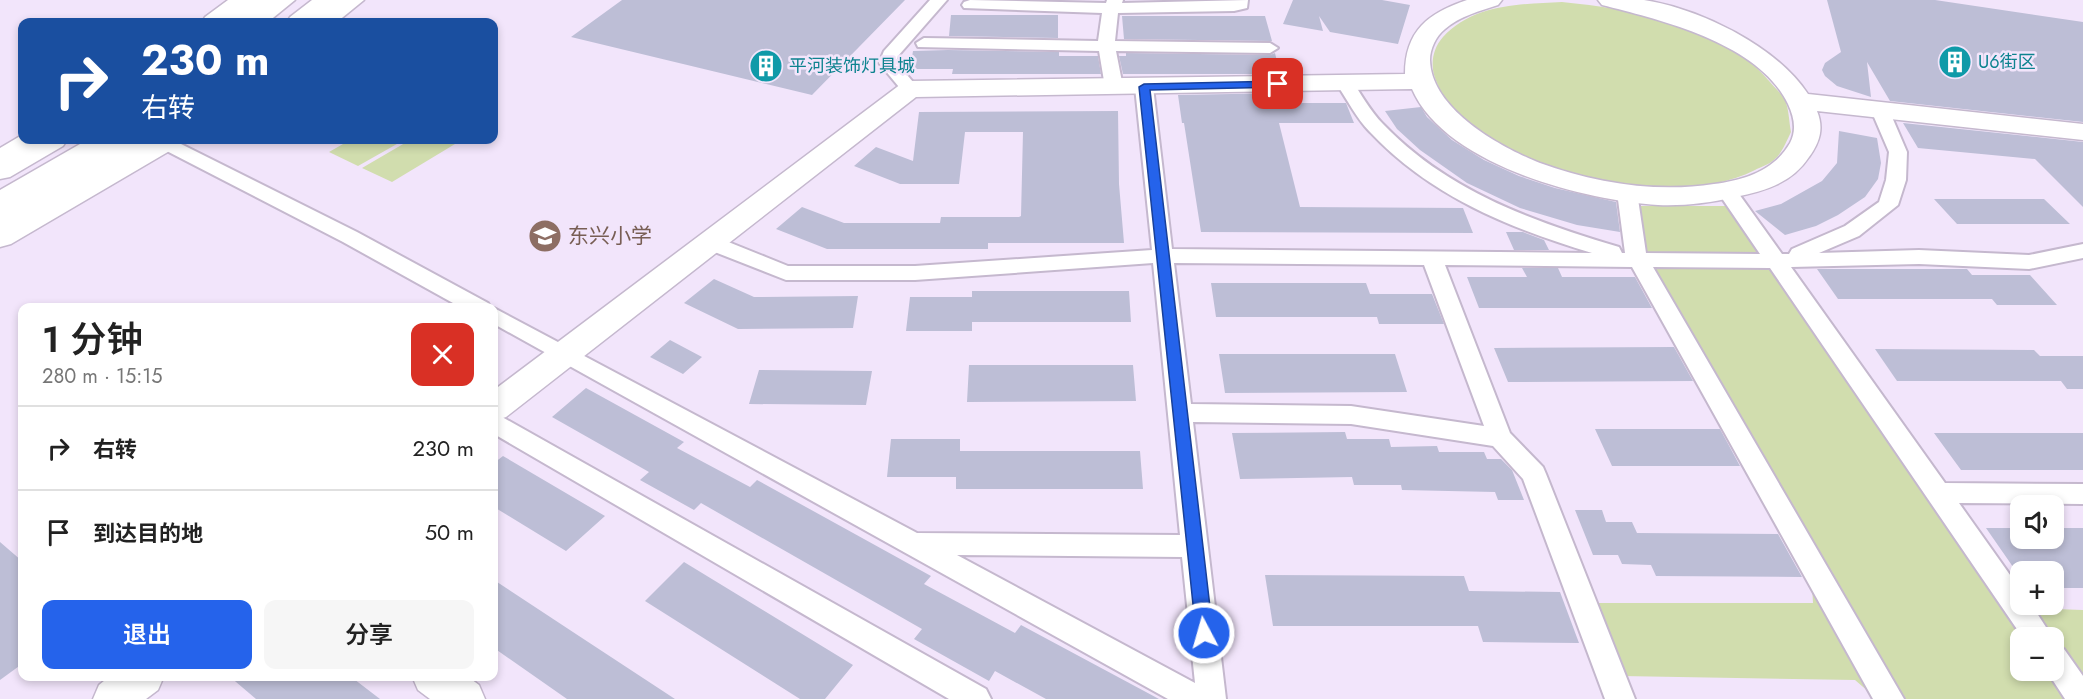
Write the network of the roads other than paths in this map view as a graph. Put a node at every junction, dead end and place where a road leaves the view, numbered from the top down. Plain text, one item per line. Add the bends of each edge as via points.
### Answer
1 (243, 0) edge
2 (262, 0) edge
3 (284, 0) edge
4 (304, 0) edge
5 (327, 0) edge
6 (352, 0) edge
7 (939, 0) edge
8 (1240, 0) edge
9 (1490, 0) edge
10 (1610, 0) edge
11 (1635, 2) edge
12 (1113, 4) edge
13 (970, 5) dead end
14 (218, 18) edge
15 (237, 18) edge
16 (259, 18) edge
17 (281, 18) edge
18 (303, 18) edge
19 (328, 18) edge
20 (924, 43) dead end
21 (1106, 47) junction
22 (1270, 48) dead end
23 (1420, 81) junction
24 (1345, 83) junction
25 (1114, 87) junction
26 (1144, 87) junction
27 (910, 89) junction
28 (1801, 101) junction
29 (1881, 110) junction
30 (2083, 132) edge
31 (26, 144) edge
32 (46, 144) edge
33 (73, 144) edge
34 (99, 144) edge
35 (126, 144) edge
36 (161, 144) edge
37 (172, 144) edge
38 (0, 159) edge
39 (0, 171) edge
40 (0, 187) edge
41 (1727, 191) junction
42 (1627, 192) junction
43 (0, 202) edge
44 (0, 219) edge
45 (0, 237) edge
46 (709, 242) junction
47 (2083, 251) edge
48 (1163, 256) junction
49 (1432, 258) junction
50 (1640, 260) junction
51 (1776, 261) junction
52 (471, 303) edge
53 (498, 317) edge
54 (565, 353) junction
55 (498, 405) edge
56 (1180, 413) junction
57 (498, 425) edge
58 (1500, 438) junction
59 (1939, 494) junction
60 (2083, 494) edge
61 (914, 544) junction
62 (1194, 546) junction
63 (2031, 627) edge
64 (2064, 673) edge
65 (137, 681) edge
66 (440, 681) edge
67 (114, 699) edge
68 (464, 699) edge
69 (976, 699) edge
70 (1196, 699) edge
71 (1211, 699) edge
72 (1620, 699) edge
73 (1889, 699) edge
74 (2082, 699) edge

1 - 14 main road
2 - 15 main road
3 - 16 main road
4 - 17 main road
5 - 18 main road
6 - 19 main road
7 - 27 street via 887,63
8 - 12 street via 1241,5 1234,6
9 - 23 main road via 1455,12 1429,30 1417,54
10 - 11 main road
11 - 28 main road via 1719,33 1754,53 1782,76
12 - 13 street
12 - 21 street via 1107,14
20 - 21 street
21 - 22 street
21 - 25 street
23 - 24 main road
23 - 42 main road via 1440,112 1477,142 1528,168 1590,187
24 - 26 main road
24 - 50 street via 1374,127 1410,162 1451,191 1509,218
25 - 26 main road
25 - 27 main road
26 - 48 street
27 - 46 main road
28 - 29 main road
28 - 41 main road via 1809,132 1796,160 1765,181
29 - 30 main road
29 - 51 street via 1898,152 1896,180 1888,206 1852,231
31 - 38 main road
32 - 39 main road
33 - 40 main road
34 - 43 main road
35 - 44 main road
36 - 45 main road
37 - 52 street
41 - 42 main road via 1655,196
41 - 51 street
42 - 50 street via 1634,251
46 - 48 street via 786,273 915,273
46 - 54 main road
47 - 51 street via 2029,262 1919,257
48 - 49 street
48 - 56 street
49 - 50 street
49 - 58 street
50 - 51 street
50 - 73 street
51 - 59 street
53 - 54 street
54 - 55 main road
54 - 61 street
56 - 58 street via 1351,415
56 - 62 street
57 - 69 street
58 - 72 street via 1534,474
59 - 60 street
59 - 63 street
61 - 62 street
61 - 70 street
62 - 71 street
64 - 74 street
65 - 67 main road
66 - 68 main road

